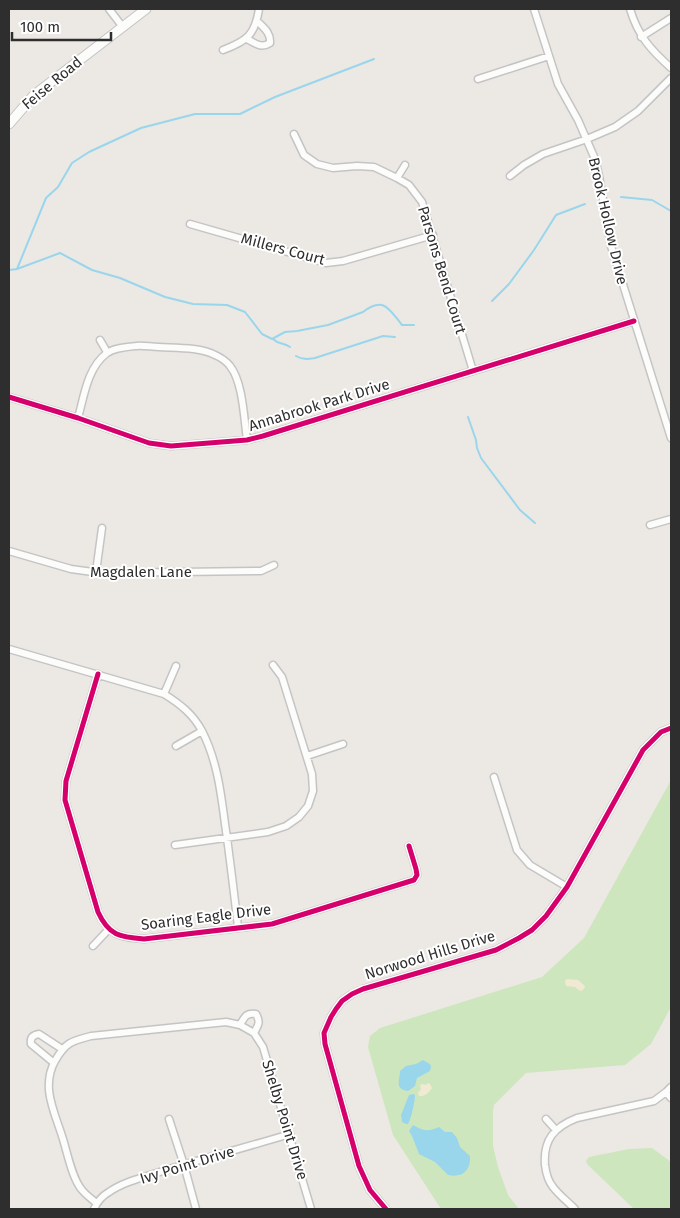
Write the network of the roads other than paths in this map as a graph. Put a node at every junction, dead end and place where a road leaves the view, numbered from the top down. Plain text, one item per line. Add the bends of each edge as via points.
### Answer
1 (109, 9) edge
2 (146, 9) edge
3 (259, 9) edge
4 (534, 9) edge
5 (630, 9) edge
6 (671, 18) edge
7 (257, 21) junction
8 (122, 26) junction
9 (641, 37) junction
10 (247, 39) junction
11 (223, 50) dead end
12 (549, 56) junction
13 (671, 68) edge
14 (478, 78) dead end
15 (671, 78) edge
16 (9, 124) edge
17 (294, 134) dead end
18 (587, 139) junction
19 (405, 165) dead end
20 (510, 176) dead end
21 (397, 178) junction
22 (190, 224) dead end
23 (433, 235) junction
24 (634, 321) junction
25 (100, 340) dead end
26 (108, 352) junction
27 (473, 371) junction
28 (9, 396) edge
29 (78, 418) junction
30 (671, 438) edge
31 (247, 440) junction
32 (671, 519) edge
33 (650, 525) dead end
34 (102, 528) dead end
35 (9, 551) edge
36 (274, 565) dead end
37 (96, 572) junction
38 (9, 652) edge
39 (273, 665) dead end
40 (176, 666) dead end
41 (98, 674) junction
42 (164, 694) junction
43 (671, 728) edge
44 (202, 731) junction
45 (343, 744) dead end
46 (176, 746) dead end
47 (307, 756) junction
48 (494, 777) dead end
49 (227, 838) junction
50 (175, 845) dead end
51 (409, 846) dead end
52 (567, 887) junction
53 (238, 928) junction
54 (109, 929) junction
55 (93, 946) dead end
56 (240, 1025) junction
57 (254, 1034) junction
58 (62, 1049) junction
59 (54, 1063) junction
60 (669, 1090) edge
61 (671, 1098) edge
62 (169, 1119) dead end
63 (546, 1119) dead end
64 (556, 1130) junction
65 (290, 1134) junction
66 (184, 1165) junction
67 (95, 1206) edge
68 (196, 1209) edge
69 (312, 1209) edge
70 (386, 1209) edge
71 (575, 1209) edge

1 - 8 street
2 - 8 main road, Feise Road
3 - 7 street
4 - 12 street, Brook Hollow Drive
5 - 9 street
6 - 9 street
7 - 10 street
7 - 10 street via 269,33 270,43 260,46
8 - 16 main road, Feise Road via 34,95
9 - 13 street
10 - 11 street
12 - 14 street
12 - 18 street, Brook Hollow Drive via 558,84
15 - 18 street via 638,111
17 - 21 street, Parsons Bend Court via 304,155 316,164 333,168 374,167
18 - 20 street via 542,154
18 - 24 street, Brook Hollow Drive via 599,176 611,246
19 - 21 street
21 - 23 street, Parsons Bend Court via 409,185 422,202
22 - 23 street, Millers Court via 326,263
23 - 27 street, Parsons Bend Court
24 - 27 street, Annabrook Park Drive
24 - 30 street, Brook Hollow Drive
25 - 26 street
26 - 29 street via 90,375
26 - 31 street via 138,346 215,355 229,365 239,385
27 - 31 street, Annabrook Park Drive
28 - 29 street, Annabrook Park Drive
29 - 31 street, Annabrook Park Drive via 149,443 171,446
32 - 33 street
34 - 37 street
35 - 37 street, Magdalen Lane via 71,569
36 - 37 street, Magdalen Lane via 261,571
38 - 41 street
39 - 47 street via 282,677
40 - 42 street
41 - 42 street
41 - 54 street via 66,781 65,800 98,912
42 - 44 street via 184,708
43 - 52 street, Norwood Hills Drive via 661,732 643,750
44 - 46 street
44 - 49 street via 219,781
45 - 47 street
47 - 49 street via 313,791 308,806 299,817 268,832
48 - 52 street via 517,850 530,865
49 - 50 street
49 - 53 street
51 - 53 street, Soaring Eagle Drive via 416,869 414,880 272,924
52 - 70 street, Norwood Hills Drive via 546,916 519,938 496,950 363,989 342,1001 331,1017 324,1033 329,1063 359,1166 370,1190
53 - 54 street, Soaring Eagle Drive via 144,939 127,938
54 - 55 street
56 - 57 street, Shelby Point Drive
56 - 57 street, Shelby Point Drive via 247,1014 256,1014 259,1019
56 - 58 street, Shelby Point Drive via 223,1022 91,1036 75,1040
57 - 65 street, Shelby Point Drive via 263,1047
58 - 59 street
58 - 59 street via 41,1035 31,1038 31,1044
59 - 67 street via 48,1080 50,1098 75,1178
60 - 61 street
60 - 64 street via 654,1101 577,1118
62 - 66 street
63 - 64 street
64 - 71 street via 544,1154 546,1172 552,1187
65 - 66 street, Ivy Point Drive
65 - 69 street, Shelby Point Drive
66 - 67 street, Ivy Point Drive via 109,1191
66 - 68 street

